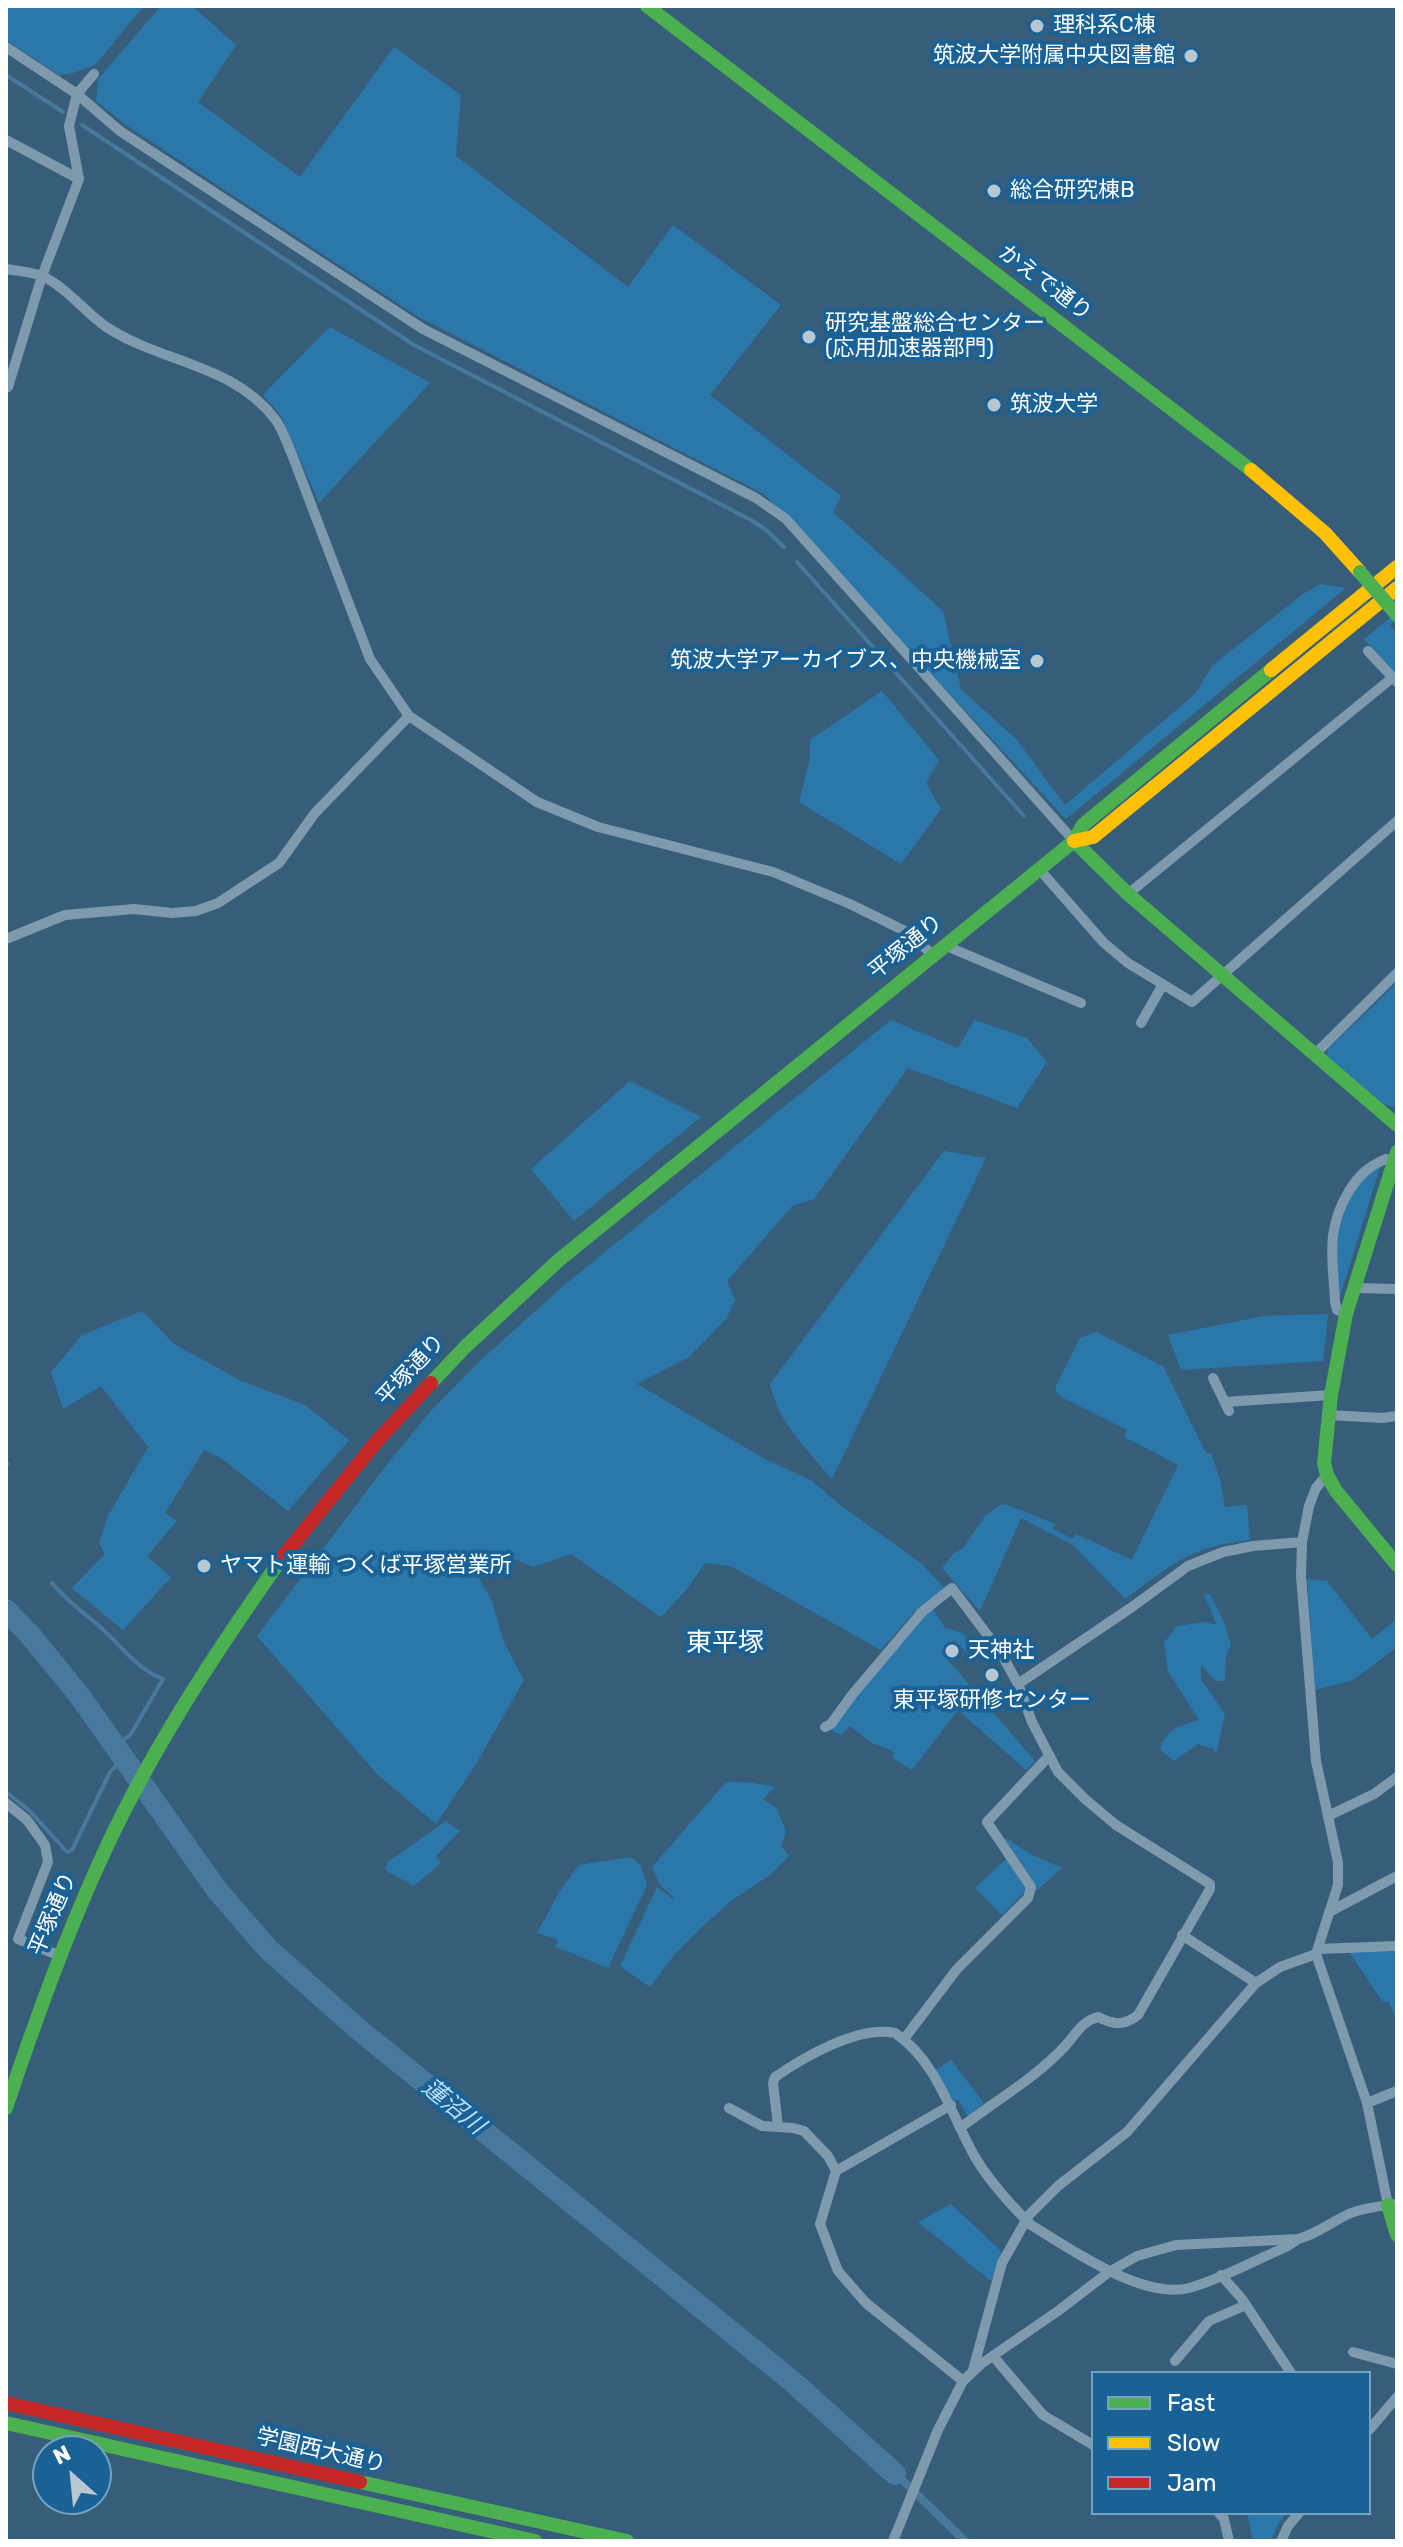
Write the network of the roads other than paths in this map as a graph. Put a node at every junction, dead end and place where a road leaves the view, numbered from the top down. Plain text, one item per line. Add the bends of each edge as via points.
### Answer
1 (647, 6) edge
2 (6, 47) edge
3 (94, 74) dead end
4 (77, 94) junction
5 (6, 140) edge
6 (79, 179) junction
7 (6, 269) edge
8 (42, 276) junction
9 (6, 386) edge
10 (1397, 567) edge
11 (1397, 588) edge
12 (1397, 615) edge
13 (1368, 651) dead end
14 (1395, 680) edge
15 (409, 716) junction
16 (1397, 821) edge
17 (1074, 841) junction
18 (1039, 869) junction
19 (1128, 894) junction
20 (6, 939) edge
21 (938, 950) junction
22 (1397, 973) edge
23 (1223, 975) junction
24 (1162, 986) junction
25 (1081, 1003) dead end
26 (1141, 1023) dead end
27 (1315, 1054) junction
28 (1397, 1125) edge
29 (1395, 1157) edge
30 (1354, 1288) junction
31 (1397, 1289) edge
32 (1346, 1314) junction
33 (1213, 1378) dead end
34 (1331, 1395) junction
35 (1329, 1415) junction
36 (1397, 1416) edge
37 (1327, 1475) junction
38 (1302, 1542) junction
39 (1397, 1565) edge
40 (1018, 1684) junction
41 (825, 1727) dead end
42 (1049, 1756) junction
43 (1397, 1777) edge
44 (6, 1803) edge
45 (1330, 1815) junction
46 (1397, 1876) edge
47 (1329, 1912) junction
48 (1182, 1935) junction
49 (1397, 1946) edge
50 (1317, 1951) junction
51 (58, 1955) junction
52 (1256, 1983) junction
53 (904, 2039) junction
54 (1397, 2091) edge
55 (1367, 2103) junction
56 (951, 2105) junction
57 (6, 2108) edge
58 (729, 2108) dead end
59 (778, 2126) junction
60 (960, 2128) junction
61 (836, 2171) junction
62 (1392, 2205) edge
63 (1026, 2220) junction
64 (1397, 2235) edge
65 (1298, 2239) junction
66 (1109, 2272) junction
67 (1221, 2275) junction
68 (1246, 2305) junction
69 (1353, 2352) dead end
70 (993, 2356) junction
71 (1175, 2361) dead end
72 (1397, 2364) edge
73 (973, 2370) junction
74 (1290, 2371) edge
75 (963, 2381) junction
76 (1397, 2397) edge
77 (6, 2403) edge
78 (6, 2423) edge
79 (1371, 2428) edge
80 (1091, 2444) edge
81 (1221, 2515) edge
82 (1297, 2515) edge
83 (535, 2541) edge
84 (627, 2541) edge
85 (893, 2541) edge
86 (1229, 2541) edge
87 (1281, 2541) edge

1 - 12 main road, かえで通り, bridge via 1275,489 1325,533
2 - 4 street
3 - 4 street
4 - 6 street via 69,126
4 - 17 street via 120,131 423,329 756,498 786,519
5 - 6 street
6 - 8 street
7 - 8 street
8 - 9 street
8 - 15 street via 105,326 155,352 228,378 276,421 370,659
10 - 17 main road, 平塚通り via 1083,825
11 - 17 main road, 平塚通り via 1093,837
13 - 14 street
14 - 19 street
15 - 20 street via 315,813 279,863 218,903 172,913 134,909 65,915
15 - 21 street via 537,802 598,827 773,872
16 - 23 street
17 - 18 main road, 平塚通り
17 - 19 main road
18 - 21 main road, 平塚通り
18 - 24 street via 1104,943
19 - 23 main road
21 - 25 street
21 - 51 main road, 平塚通り via 506,1306 368,1449 277,1563 191,1690 135,1790
22 - 27 street
23 - 24 street via 1192,1002
23 - 27 main road
24 - 26 street
27 - 28 main road
29 - 30 main road
29 - 32 street via 1361,1174 1333,1224 1335,1302
30 - 31 street
30 - 32 main road
32 - 34 main road
33 - 34 street via 1227,1406
34 - 35 main road
35 - 36 street
35 - 37 main road
37 - 38 street via 1315,1490
37 - 39 main road
38 - 40 street via 1223,1552 1188,1566
38 - 45 street via 1316,1761
40 - 41 street via 952,1588 922,1612
40 - 42 street
42 - 48 street via 1058,1772 1103,1815 1208,1882 1210,1889
42 - 53 street via 987,1822 1031,1887 1028,1898 957,1969
43 - 45 street
44 - 51 street via 45,1845 48,1862 18,1939
45 - 47 street via 1338,1885
46 - 47 street
47 - 50 street
48 - 52 street
48 - 60 street via 1130,2022 1111,2024 1098,2017 1083,2022 1052,2059
49 - 50 street
50 - 52 street
50 - 55 street
51 - 57 main road, 平塚通り
52 - 63 street via 1127,2132 1058,2186
53 - 56 street
53 - 59 street via 874,2032 825,2047 775,2077
54 - 55 street
55 - 62 street
56 - 60 street
56 - 61 street
58 - 59 street via 762,2126
59 - 61 street via 804,2131
60 - 63 street via 977,2160
61 - 75 street via 820,2224 838,2271 866,2303
62 - 64 main road
62 - 65 street via 1353,2212
63 - 66 street
63 - 73 street via 1002,2263
65 - 66 street via 1176,2245 1137,2256
65 - 67 street
66 - 67 street via 1172,2289
66 - 70 street
67 - 68 street
68 - 71 street via 1209,2321
68 - 74 street
69 - 72 street
70 - 73 street
70 - 80 street via 1043,2415
73 - 75 street
75 - 85 street
76 - 79 street
77 - 84 main road, 学園西大通り
78 - 83 main road, 学園西大通り
81 - 86 street
82 - 87 street

